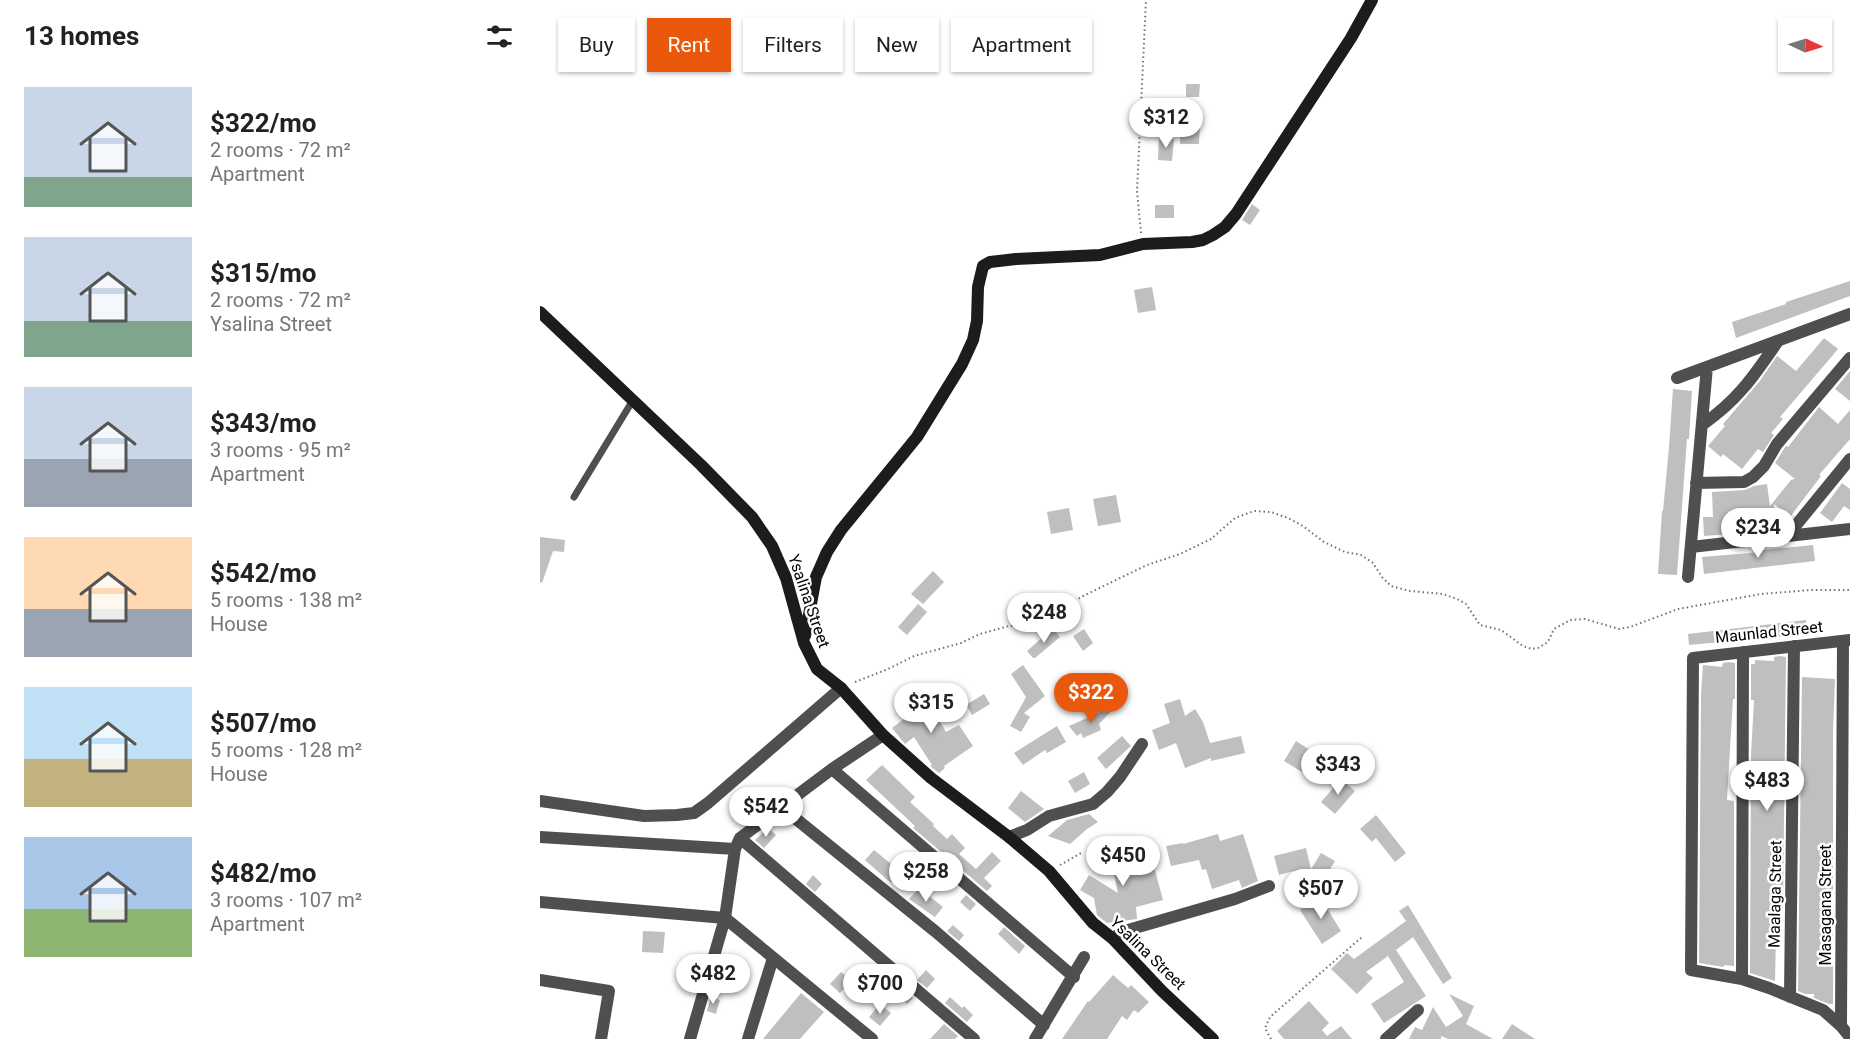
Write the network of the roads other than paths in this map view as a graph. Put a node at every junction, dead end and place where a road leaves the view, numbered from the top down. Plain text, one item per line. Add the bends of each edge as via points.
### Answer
1 (1372, 0) edge
2 (540, 312) edge
3 (1850, 314) edge
4 (1778, 340) junction
5 (1850, 358) edge
6 (1707, 367) junction
7 (1677, 378) dead end
8 (633, 400) junction
9 (1702, 425) junction
10 (1850, 459) edge
11 (1696, 483) junction
12 (574, 497) dead end
13 (1850, 529) edge
14 (1788, 535) junction
15 (1691, 546) junction
16 (1688, 577) dead end
17 (1846, 640) edge
18 (804, 643) junction
19 (1794, 646) junction
20 (1743, 652) junction
21 (841, 688) junction
22 (883, 735) junction
23 (1142, 744) dead end
24 (832, 769) junction
25 (540, 801) edge
26 (780, 806) junction
27 (540, 837) edge
28 (1009, 837) junction
29 (737, 843) junction
30 (1269, 886) dead end
31 (540, 902) edge
32 (725, 918) junction
33 (1112, 938) junction
34 (1084, 957) dead end
35 (773, 958) junction
36 (1074, 976) junction
37 (1742, 979) junction
38 (540, 980) edge
39 (1790, 997) junction
40 (1418, 1011) dead end
41 (1044, 1025) junction
42 (1841, 1026) junction
43 (1850, 1037) edge
44 (750, 1038) edge
45 (601, 1039) edge
46 (690, 1039) edge
47 (872, 1039) edge
48 (974, 1039) edge
49 (1035, 1039) edge
50 (1213, 1039) edge
51 (1386, 1039) edge

1 - 18 street via 1351,38 1225,227 1192,242 1143,244 1100,255 1017,259 983,266 973,340 962,364 917,437 840,530 827,552 816,577
2 - 8 street, Ysalina Street
3 - 4 street
4 - 6 street
4 - 9 street via 1736,398
5 - 11 street via 1753,477 1743,482
6 - 7 street
6 - 9 street
8 - 12 lane
8 - 18 street, Ysalina Street via 752,517 772,546 786,578
9 - 11 street
10 - 14 street
11 - 15 street
13 - 14 street
14 - 15 street
15 - 16 street
17 - 19 street, Maunlad Street
17 - 42 street, Masagana Street
18 - 21 street, Ysalina Street via 818,669
19 - 20 street, Maunlad Street
19 - 39 street, Maalaga Street
20 - 37 street
20 - 37 street, Maunlad Street via 1693,658 1691,970
21 - 22 street, Ysalina Street
21 - 25 street via 694,813 644,816
22 - 24 street
22 - 28 street, Ysalina Street via 931,778
23 - 28 street via 1113,785 1092,804 1049,816
24 - 26 street
24 - 36 street
26 - 29 street
26 - 41 street
27 - 29 street
28 - 33 street, Ysalina Street via 1049,871 1093,923
29 - 32 street
29 - 48 street
30 - 33 street
31 - 32 street
32 - 35 street
32 - 46 street
33 - 50 street, Ysalina Street
34 - 36 street
35 - 44 street
35 - 47 street
36 - 41 street
37 - 39 street
38 - 45 street via 609,991
39 - 42 street via 1823,1010
40 - 51 street
41 - 49 street
42 - 43 street

